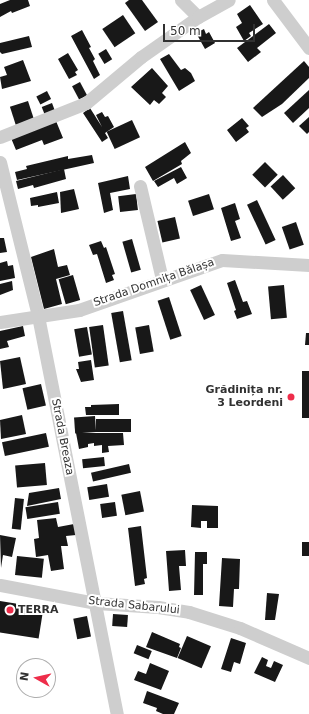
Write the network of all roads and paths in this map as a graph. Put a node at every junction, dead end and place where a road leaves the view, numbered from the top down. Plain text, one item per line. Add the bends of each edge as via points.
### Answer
1 (181, 0) edge
2 (229, 0) edge
3 (273, 0) edge
4 (198, 17) junction
5 (309, 48) edge
6 (0, 137) edge
7 (1, 170) edge
8 (140, 186) dead end
9 (309, 264) edge
10 (162, 279) junction
11 (38, 316) junction
12 (0, 322) edge
13 (0, 585) edge
14 (96, 603) junction
15 (309, 658) edge
16 (117, 714) edge

1 - 4 street
2 - 4 street
3 - 5 street
4 - 6 street via 126,68 86,103
7 - 11 street, Strada Breaza
8 - 10 street
9 - 10 street, Strada Domnița Bălașa via 222,260
10 - 11 street, Strada Domnița Bălașa via 79,310
11 - 12 street, Strada Domnița Bălașa
11 - 14 street, Strada Breaza
13 - 14 street, Strada Sabarului
14 - 15 street, Strada Sabarului via 189,612 240,628
14 - 16 street, Strada Breaza

